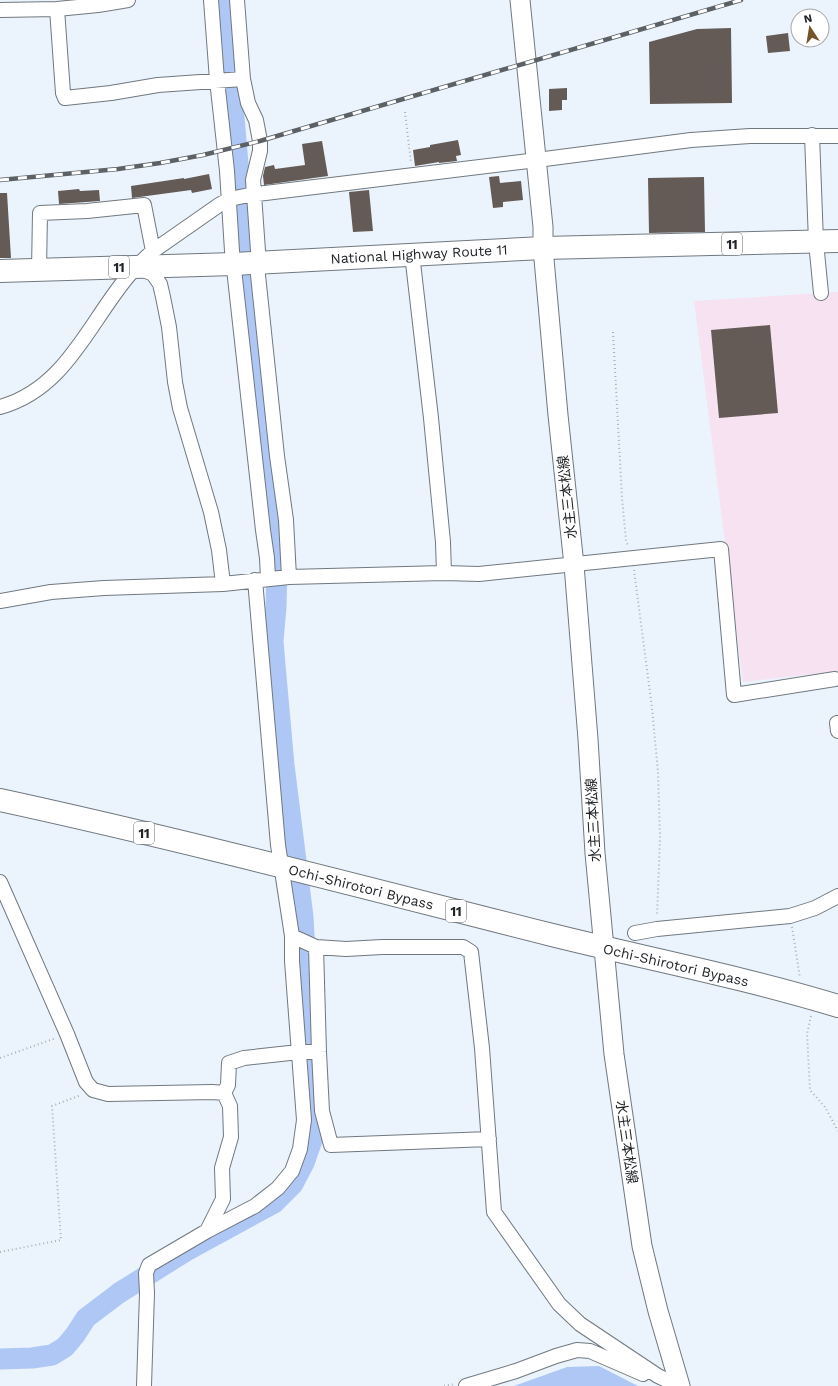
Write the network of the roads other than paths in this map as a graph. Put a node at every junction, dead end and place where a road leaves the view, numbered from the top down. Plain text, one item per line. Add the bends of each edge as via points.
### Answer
1 (128, 0) edge
2 (211, 0) edge
3 (237, 0) edge
4 (520, 0) edge
5 (56, 9) junction
6 (0, 10) edge
7 (243, 78) junction
8 (217, 80) junction
9 (812, 135) junction
10 (838, 136) edge
11 (537, 160) junction
12 (251, 195) junction
13 (229, 199) junction
14 (838, 241) edge
15 (816, 242) junction
16 (543, 248) junction
17 (153, 251) junction
18 (412, 254) junction
19 (246, 263) junction
20 (137, 267) junction
21 (39, 270) junction
22 (0, 271) edge
23 (821, 293) dead end
24 (0, 407) edge
25 (574, 565) junction
26 (444, 573) junction
27 (287, 578) junction
28 (265, 580) junction
29 (223, 584) junction
30 (0, 601) edge
31 (835, 679) dead end
32 (838, 723) edge
33 (838, 731) edge
34 (0, 800) edge
35 (292, 869) junction
36 (0, 882) edge
37 (838, 896) edge
38 (635, 933) dead end
39 (294, 937) junction
40 (314, 946) junction
41 (605, 948) junction
42 (838, 1006) edge
43 (309, 1052) junction
44 (224, 1093) junction
45 (489, 1139) junction
46 (207, 1231) junction
47 (658, 1376) junction
48 (144, 1386) edge
49 (466, 1386) edge
50 (680, 1386) edge

1 - 5 street
2 - 8 street
3 - 7 street
4 - 11 main road, 水主三本松線
5 - 6 street
5 - 8 street via 65,98
7 - 8 street
7 - 12 street via 260,141
8 - 13 street
9 - 10 street
9 - 11 street via 691,140
9 - 15 street
11 - 12 street
11 - 16 main road, 水主三本松線
12 - 13 street
12 - 19 street
13 - 17 street
13 - 19 street
14 - 15 highway, National Highway Route 11 / 11
15 - 16 highway, National Highway Route 11 / 11
15 - 23 street
16 - 18 highway, National Highway Route 11 / 11
16 - 25 main road, 水主三本松線
17 - 20 street
17 - 21 street via 144,205 40,213
18 - 19 highway, National Highway Route 11 / 11
18 - 26 street via 431,418
19 - 20 highway, National Highway Route 11 / 11
19 - 27 street via 260,302 276,456 286,520
19 - 28 street via 266,546
20 - 21 highway, National Highway Route 11 / 11
20 - 24 street via 129,274 82,341 55,374 35,392
20 - 29 street via 153,274 160,284 164,297 180,408 211,512
21 - 22 highway, National Highway Route 11 / 11
25 - 26 street via 479,574
25 - 31 street via 722,549 734,696
25 - 41 main road, 水主三本松線 via 595,853
26 - 27 street
27 - 28 street
28 - 29 street
28 - 35 street via 278,845
29 - 30 street via 51,592
32 - 33 street
34 - 35 highway, Ochi-Shirotori Bypass / 11
35 - 39 street via 288,913
35 - 41 highway, Ochi-Shirotori Bypass / 11
36 - 44 street via 86,1082 93,1090 108,1094
37 - 38 street via 815,908 790,916
39 - 40 street
39 - 43 street via 292,961
40 - 43 street
40 - 45 street via 346,949 463,947 471,952
41 - 42 highway, Ochi-Shirotori Bypass / 11 via 731,977
41 - 50 main road, 水主三本松線 via 614,1054 642,1246
43 - 44 street via 244,1058 230,1063 228,1085
43 - 45 street via 330,1145
43 - 46 street via 300,1149 292,1172 278,1188 255,1206
44 - 46 street via 230,1106 231,1137 222,1168 224,1199
45 - 47 street via 494,1212 503,1226 559,1304 580,1324
46 - 48 street via 150,1266 146,1273
47 - 49 street via 644,1374 590,1351 577,1350
47 - 50 street

